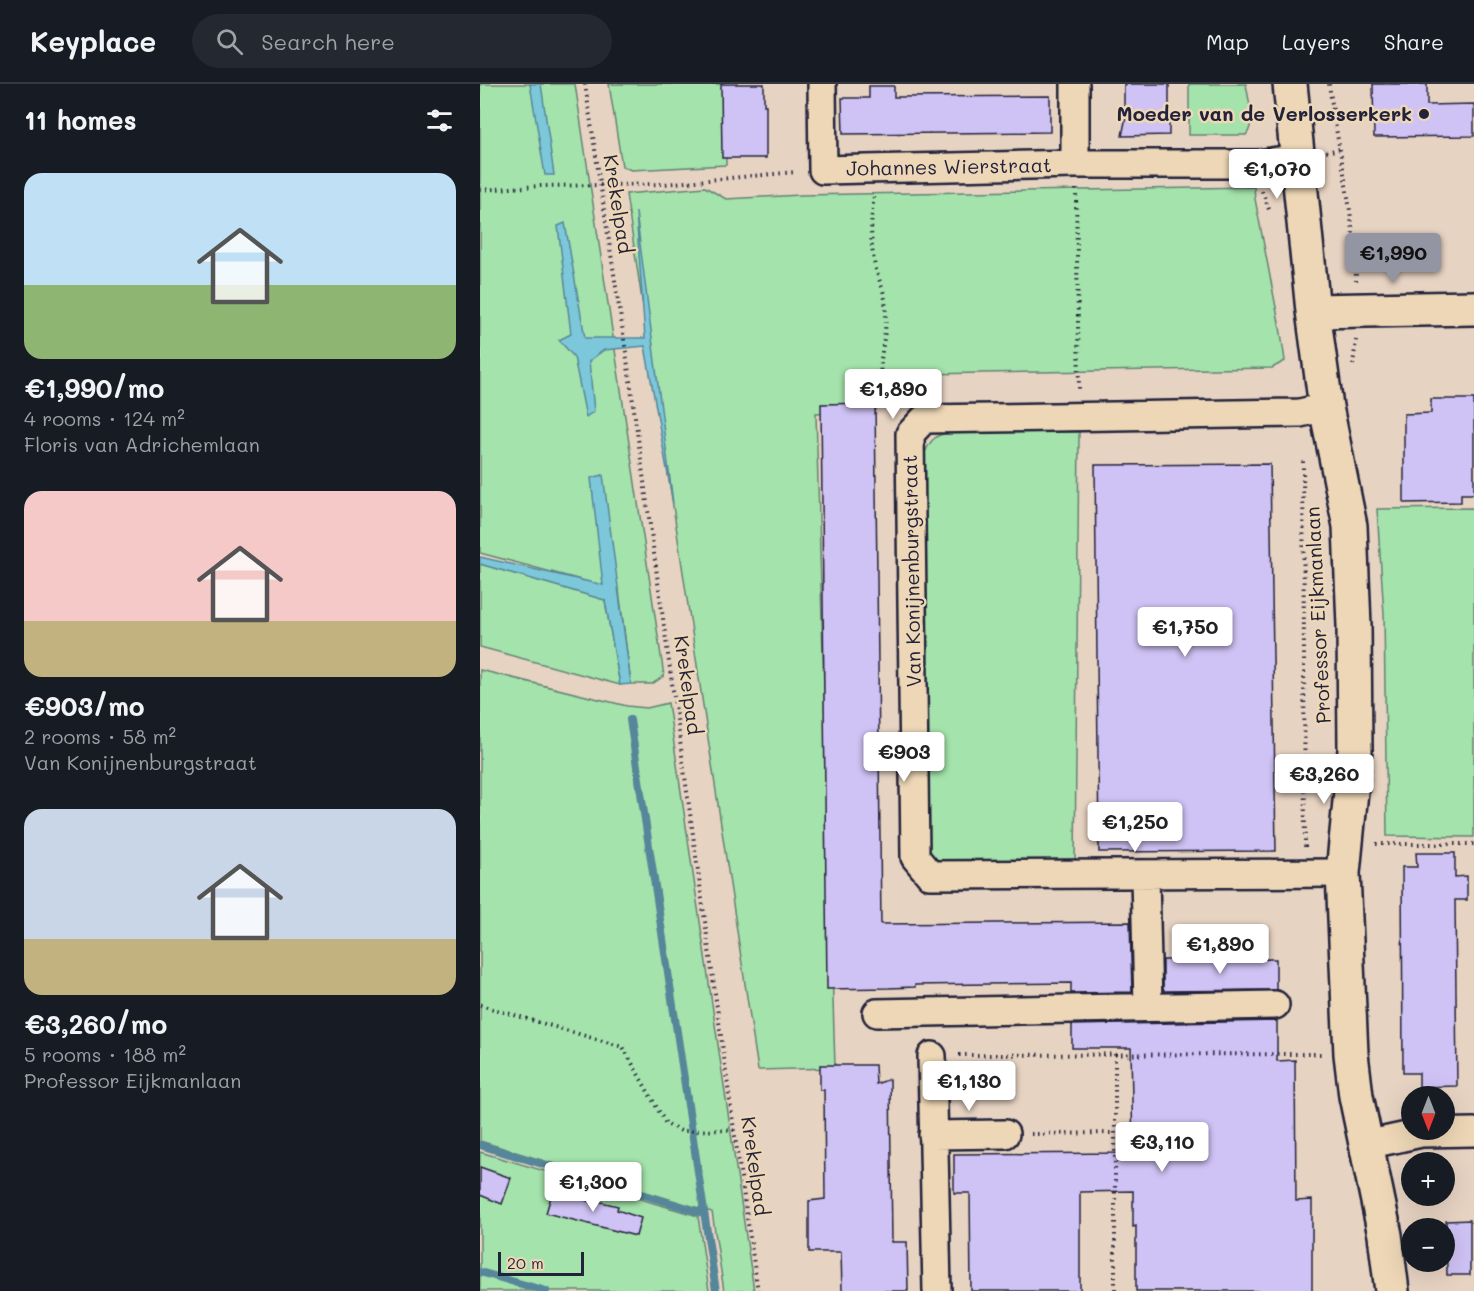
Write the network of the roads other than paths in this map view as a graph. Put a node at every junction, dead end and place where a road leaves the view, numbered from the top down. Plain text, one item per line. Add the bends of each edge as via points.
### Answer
1 (822, 84) edge
2 (1075, 84) edge
3 (1290, 84) edge
4 (1299, 158) junction
5 (1076, 164) junction
6 (1474, 308) edge
7 (1313, 311) junction
8 (1326, 407) junction
9 (1345, 858) junction
10 (1146, 876) junction
11 (1275, 1005) dead end
12 (1148, 1007) junction
13 (877, 1013) dead end
14 (933, 1056) road end
15 (1474, 1132) edge
16 (1005, 1134) road end
17 (933, 1135) junction
18 (1366, 1145) junction
19 (937, 1291) edge
20 (1392, 1291) edge

1 - 5 street, Johannes Wierstraat via 824,170
2 - 5 street, Johannes Wierstraat
3 - 4 street, Professor Eijkmanlaan
4 - 5 street, Johannes Wierstraat via 1258,164
4 - 7 street, Professor Eijkmanlaan
6 - 7 street
7 - 8 street, Professor Eijkmanlaan
8 - 9 street, Professor Eijkmanlaan via 1350,526 1355,750
8 - 10 street, Van Konijnenburgstraat via 1300,413 924,419 910,434 915,856 930,875
9 - 10 street, Van Konijnenburgstraat via 1305,874
9 - 18 street, Professor Eijkmanlaan via 1329,1053 1356,1096
10 - 12 street
11 - 12 street
12 - 13 street
14 - 17 street
15 - 18 street via 1421,1133
16 - 17 street
17 - 19 street
18 - 20 street, Professor Eijkmanlaan

